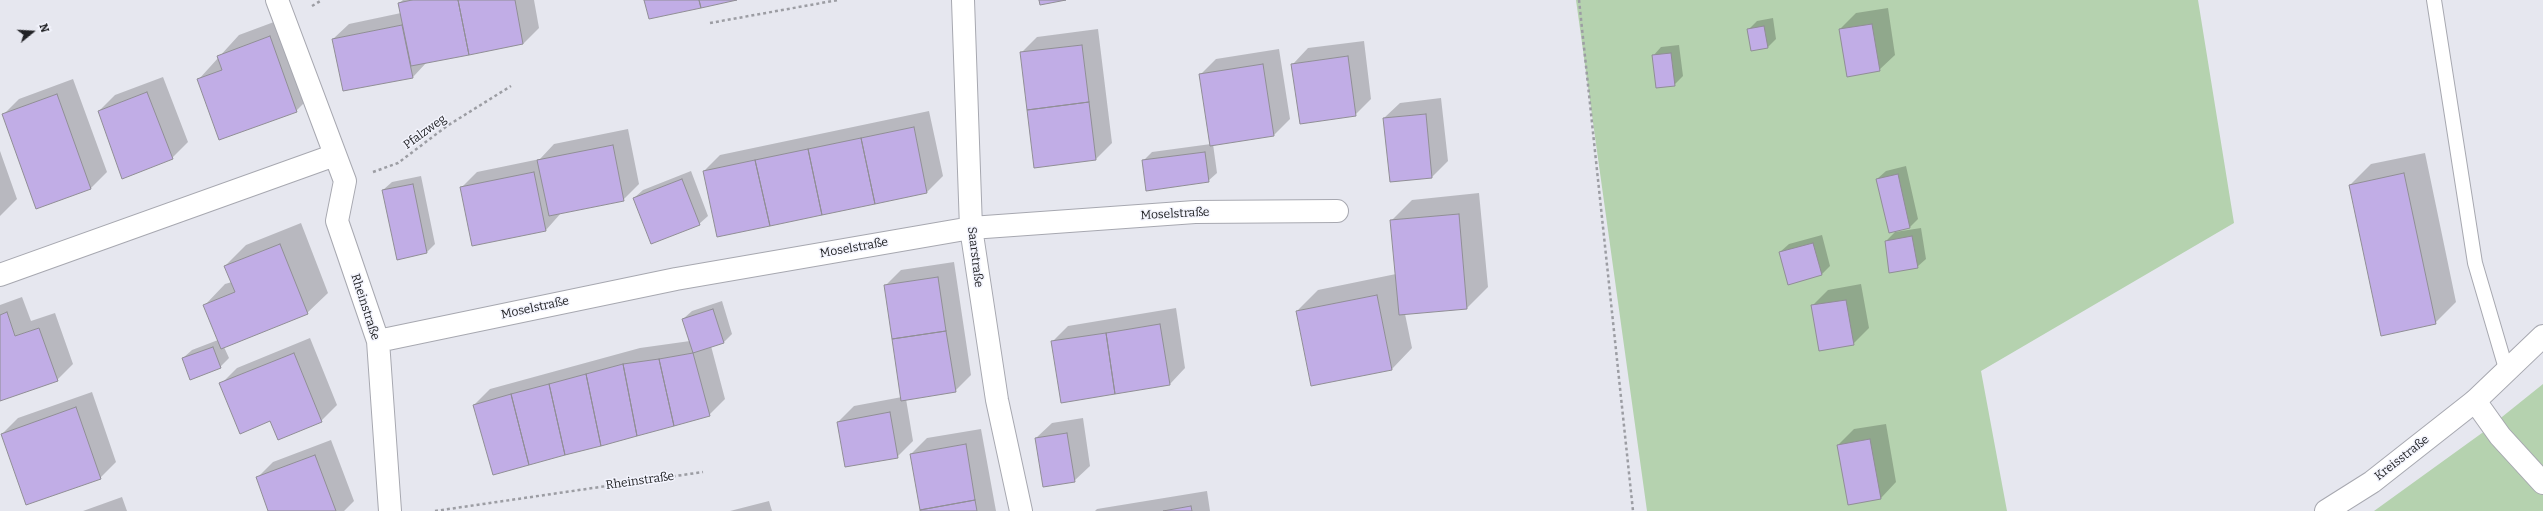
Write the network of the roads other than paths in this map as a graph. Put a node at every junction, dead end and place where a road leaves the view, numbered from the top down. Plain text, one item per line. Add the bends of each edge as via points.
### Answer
1 (277, 0) edge
2 (963, 0) edge
3 (2434, 0) edge
4 (335, 155) junction
5 (1336, 211) dead end
6 (971, 228) junction
7 (0, 275) edge
8 (2543, 336) edge
9 (378, 341) junction
10 (2506, 372) junction
11 (2475, 401) junction
12 (2543, 482) edge
13 (390, 511) edge
14 (1021, 511) edge
15 (2326, 511) edge

1 - 4 street
2 - 6 street, Saarstraße
3 - 10 lane via 2475,263
4 - 7 street
4 - 9 street, Rheinstraße via 345,181 337,221
5 - 6 street, Moselstraße via 1195,212
6 - 9 street, Moselstraße via 676,278
6 - 14 street, Saarstraße via 997,400
8 - 10 street, Kreisstraße
9 - 13 street, Rheinstraße
10 - 11 street, Kreisstraße
11 - 12 street via 2500,436
11 - 15 street, Kreisstraße via 2372,482

